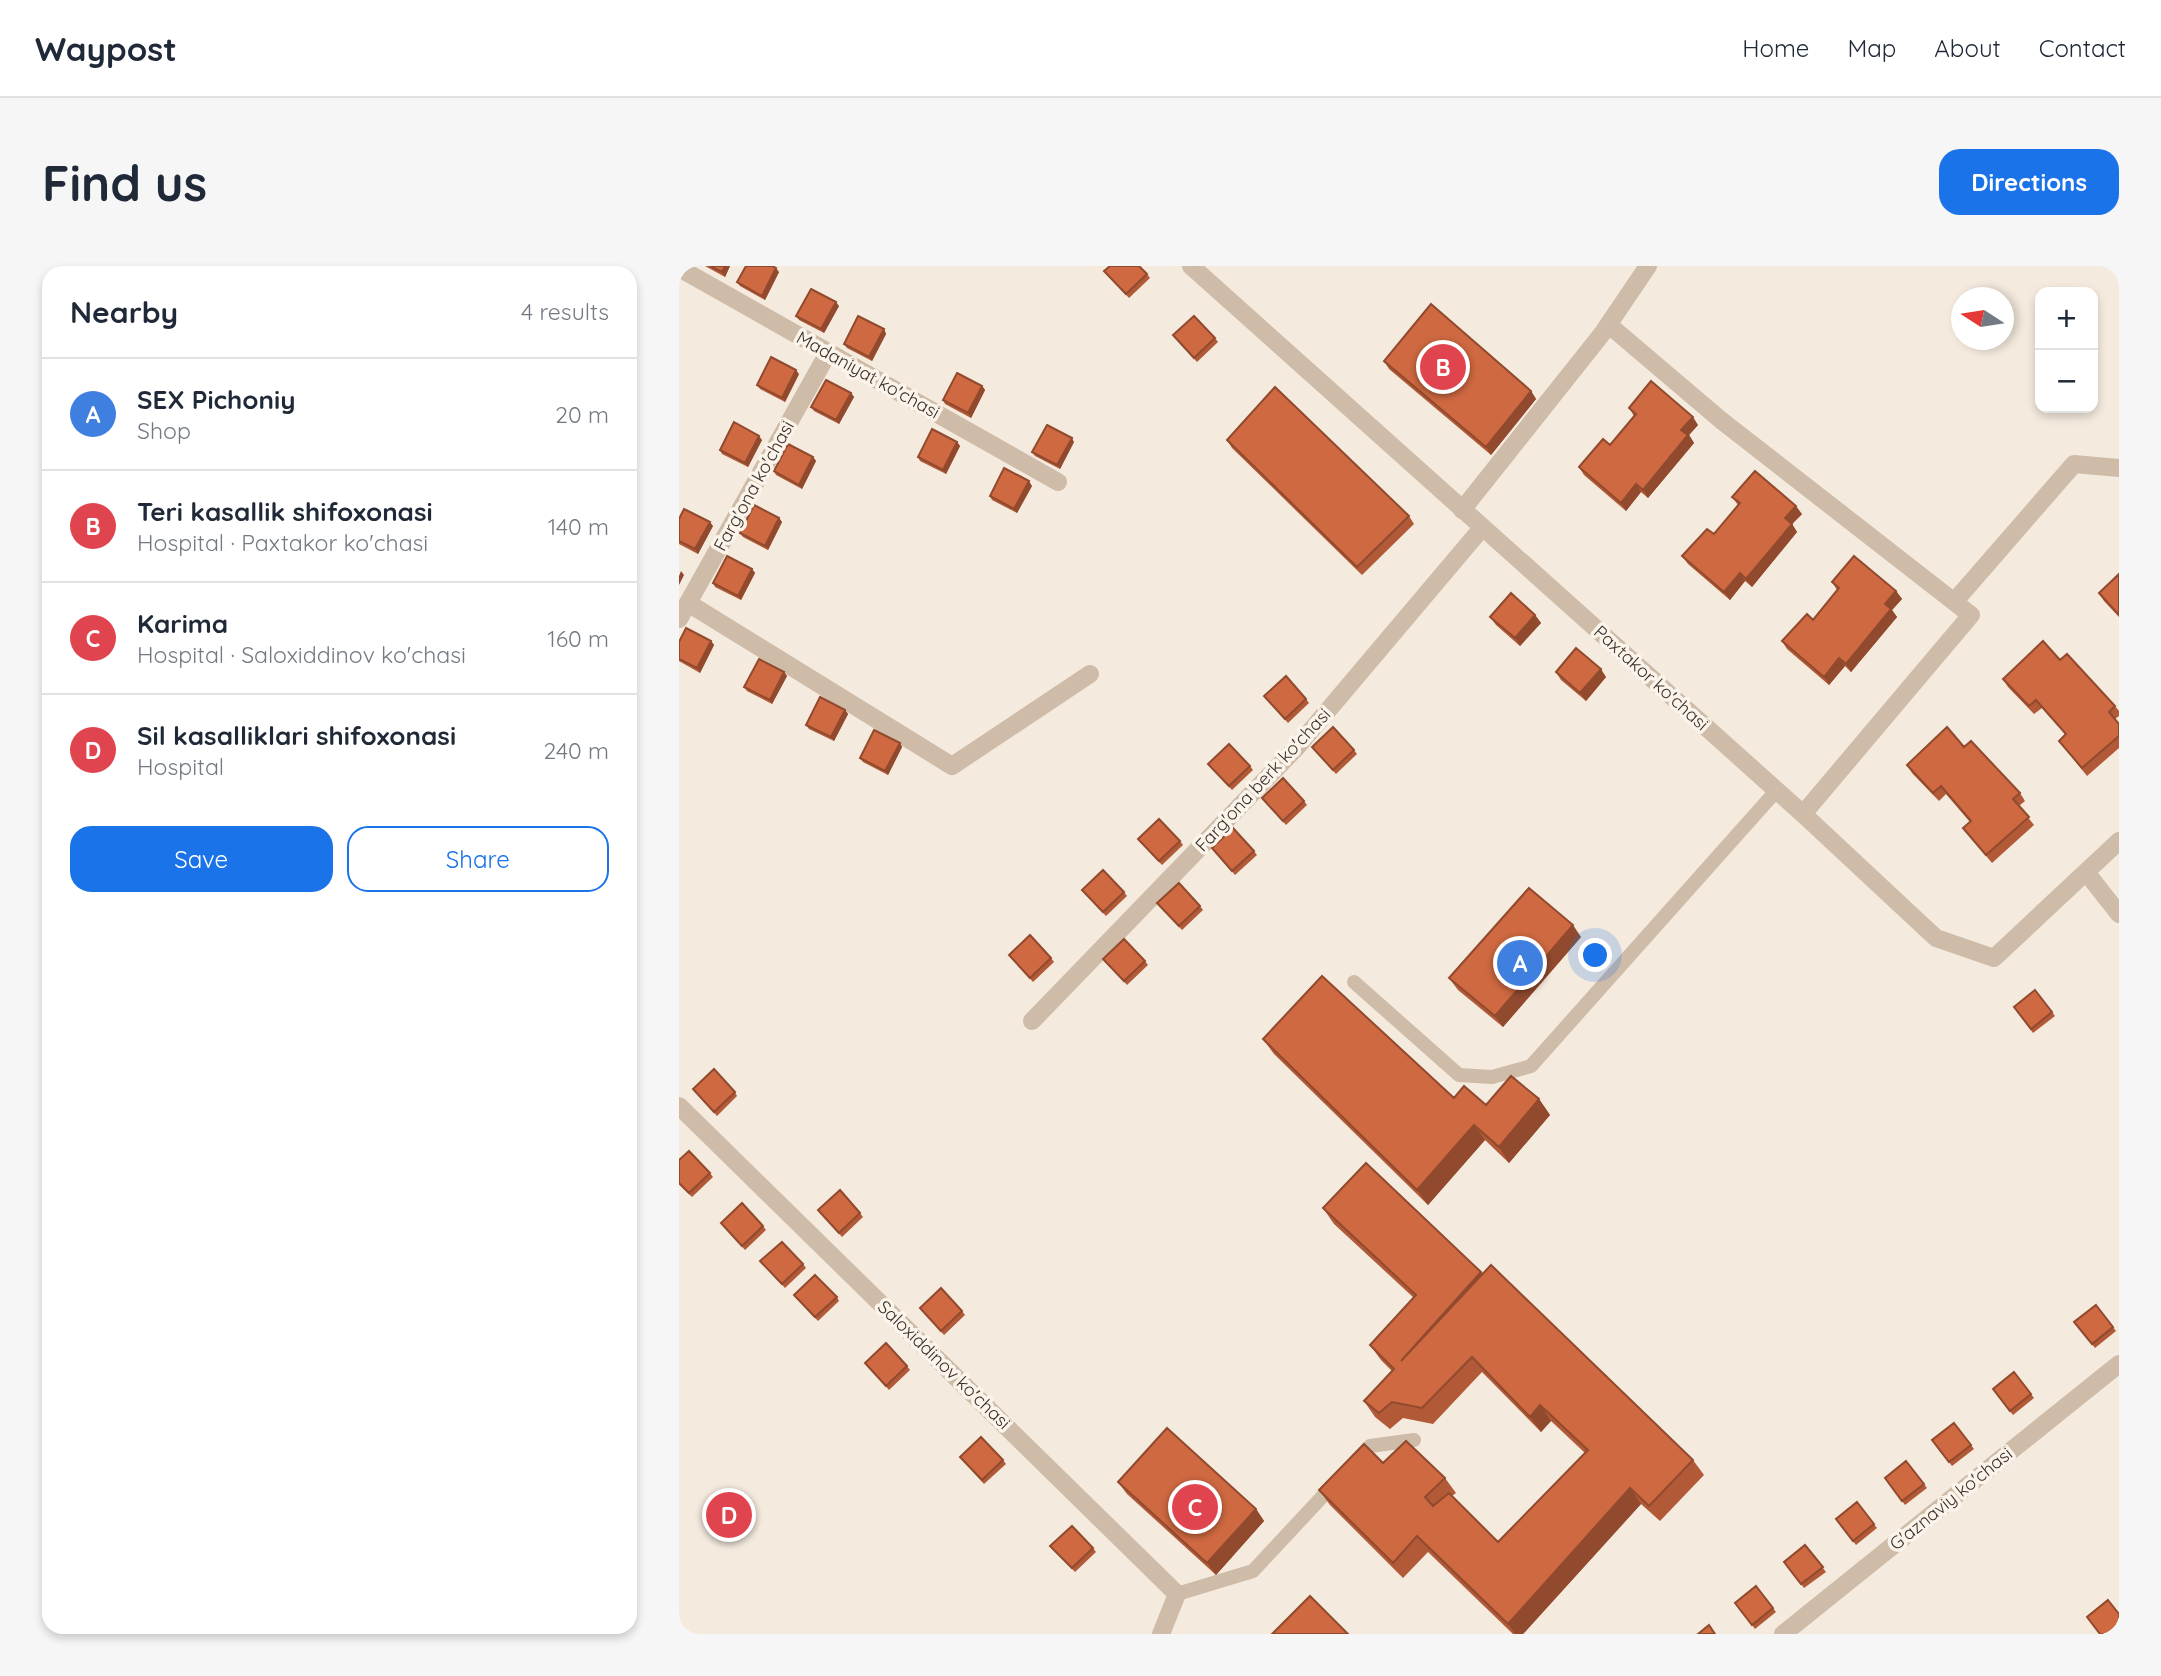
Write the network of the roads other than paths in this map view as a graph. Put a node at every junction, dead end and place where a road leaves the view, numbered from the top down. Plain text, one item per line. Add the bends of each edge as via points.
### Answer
1 (1191, 266) edge
2 (1648, 266) edge
3 (679, 268) edge
4 (1604, 331) junction
5 (828, 353) junction
6 (2119, 468) edge
7 (1058, 482) dead end
8 (1462, 510) junction
9 (1482, 528) junction
10 (1954, 602) junction
11 (683, 611) edge
12 (1090, 674) dead end
13 (1777, 790) junction
14 (1803, 814) junction
15 (2119, 841) edge
16 (2086, 872) junction
17 (2119, 914) edge
18 (1354, 982) dead end
19 (1033, 1021) dead end
20 (679, 1106) edge
21 (2119, 1364) edge
22 (1414, 1440) dead end
23 (1177, 1594) junction
24 (1161, 1634) edge
25 (1783, 1634) edge

1 - 8 street, Paxtakor ko'chasi
2 - 4 street
3 - 5 street, Madaniyat ko'chasi
4 - 8 street
4 - 10 street via 1609,325 1722,421
5 - 7 street, Madaniyat ko'chasi
5 - 11 street, Farg'ona ko'chasi
6 - 10 street via 2074,464
8 - 9 street, Paxtakor ko'chasi
9 - 13 street, Paxtakor ko'chasi
9 - 19 street, Farg'ona berk ko'chasi via 1297,747
10 - 14 street via 1971,615
11 - 12 street via 952,766
13 - 14 street, Paxtakor ko'chasi
13 - 18 lane via 1531,1066 1492,1077 1459,1075
14 - 16 street, Paxtakor ko'chasi via 1936,938 1994,958
15 - 16 street, Paxtakor ko'chasi
16 - 17 street
20 - 23 street, Saloxiddinov ko'chasi
21 - 25 street, G'aznaviy ko'chasi
22 - 23 lane via 1370,1446 1253,1571
23 - 24 street

